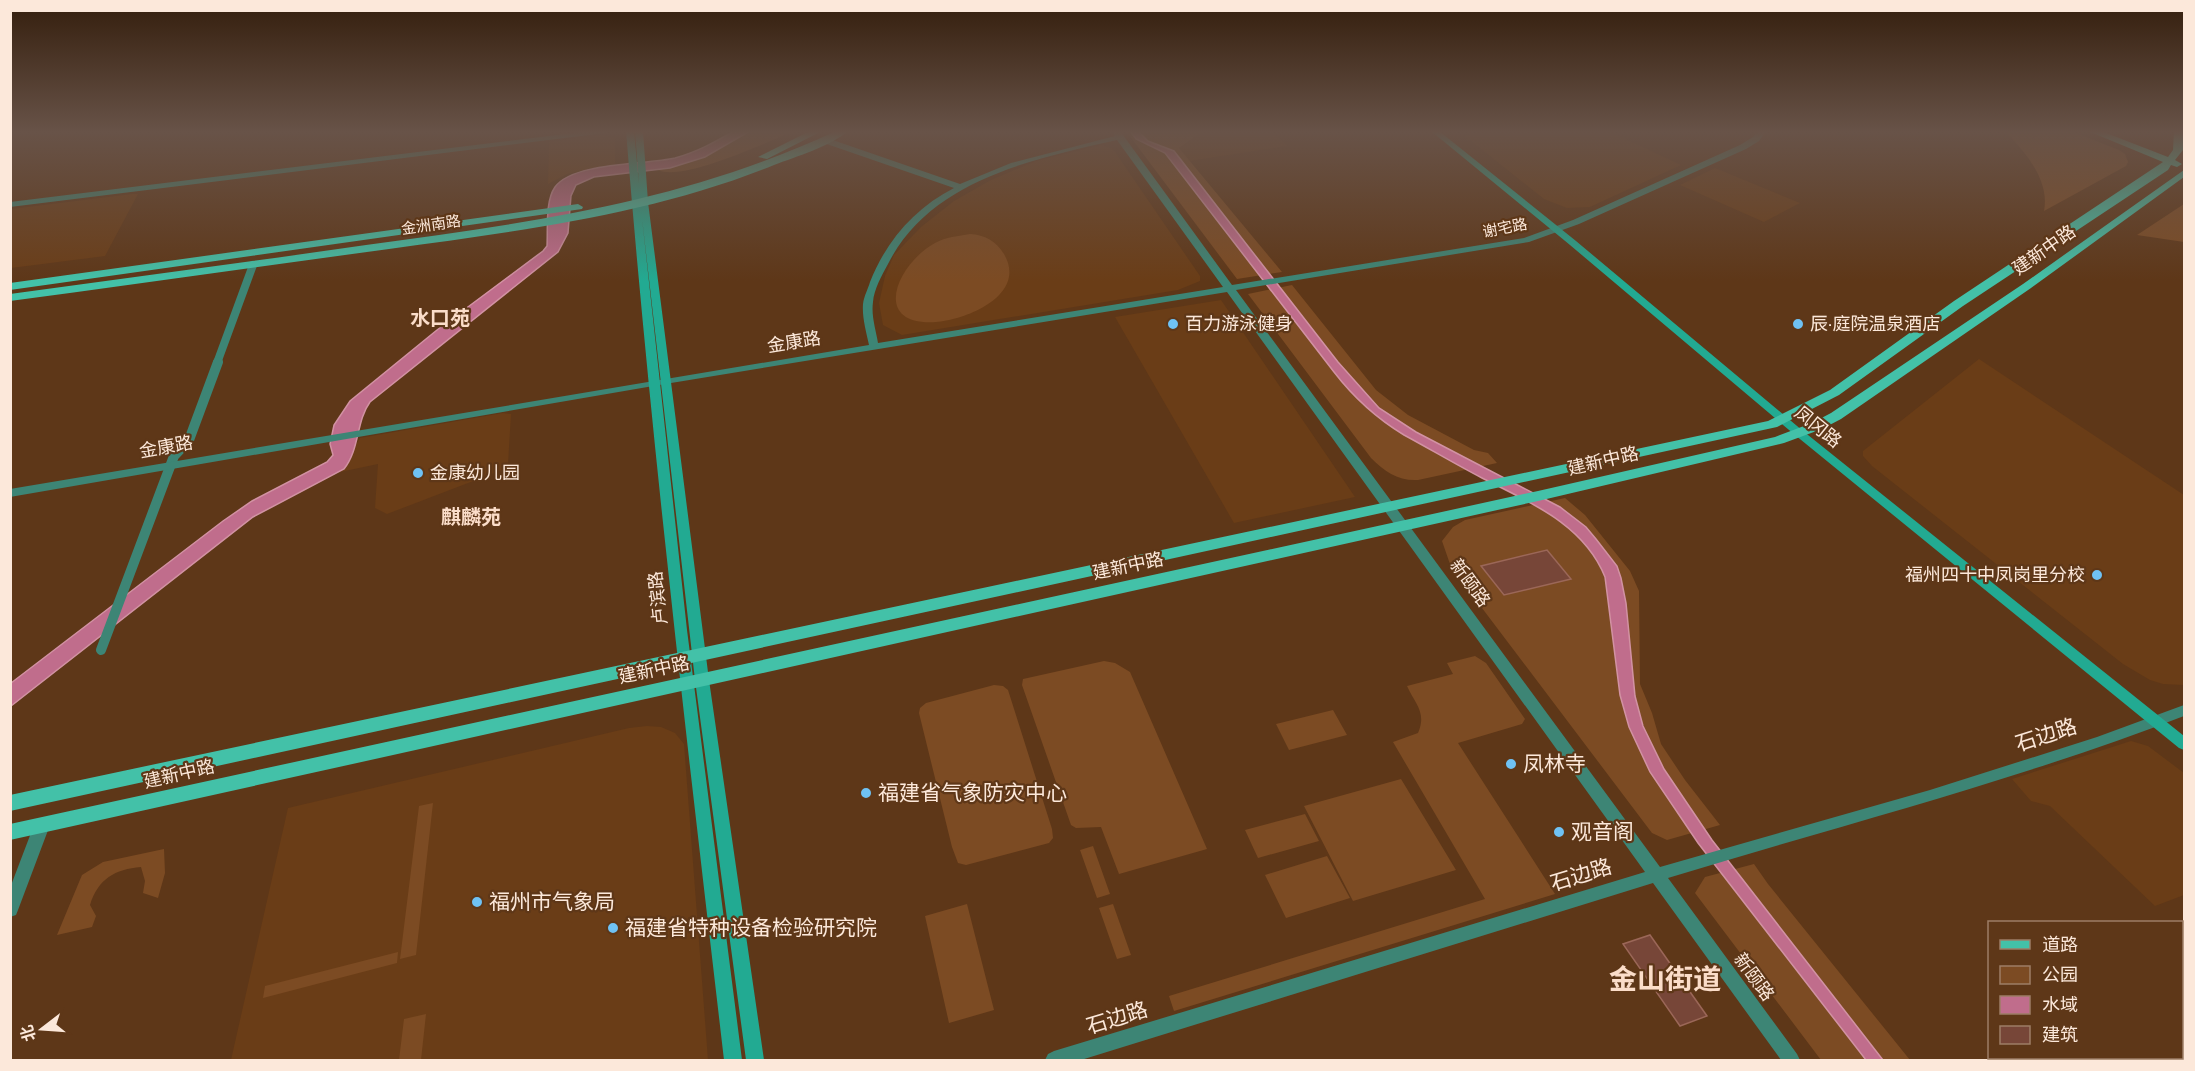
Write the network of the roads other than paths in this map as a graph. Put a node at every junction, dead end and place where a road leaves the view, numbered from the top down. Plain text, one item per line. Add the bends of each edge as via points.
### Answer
1 (203, 181) edge
2 (638, 181) edge
3 (694, 181) edge
4 (719, 181) edge
5 (943, 181) edge
6 (975, 181) edge
7 (1152, 181) edge
8 (1497, 181) edge
9 (1667, 181) edge
10 (2145, 181) edge
11 (2173, 181) edge
12 (960, 187) junction
13 (639, 200) junction
14 (10, 205) edge
15 (544, 218) junction
16 (1557, 230) junction
17 (253, 265) junction
18 (10, 287) edge
19 (1231, 290) junction
20 (10, 298) edge
21 (874, 347) junction
22 (659, 382) junction
23 (1783, 420) junction
24 (1799, 433) junction
25 (171, 464) junction
26 (10, 493) edge
27 (1390, 506) junction
28 (1404, 525) junction
29 (101, 650) dead end
30 (691, 657) junction
31 (694, 681) junction
32 (2184, 710) edge
33 (2156, 722) junction
34 (2184, 744) edge
35 (10, 803) edge
36 (42, 825) junction
37 (10, 832) edge
38 (1657, 875) junction
39 (10, 910) edge
40 (733, 1060) edge
41 (754, 1060) edge
42 (1054, 1060) edge
43 (1791, 1060) edge

1 - 14 street
2 - 13 main road, 卢滨路
3 - 13 main road, 金洲南路
4 - 13 main road, 金洲南路
5 - 12 street
6 - 12 street
7 - 19 street, 新颐路
8 - 16 main road, 凤冈路
9 - 16 street, 谢宅路
10 - 23 main road, 建新中路 via 1842,387
11 - 24 main road, 建新中路 via 1836,416
12 - 21 street via 916,218 883,261 868,301
13 - 15 main road, 金洲南路
13 - 22 main road, 卢滨路
15 - 17 main road, 金洲南路
15 - 18 main road, 金洲南路
16 - 19 street, 谢宅路 via 1526,240
16 - 23 main road, 凤冈路
17 - 20 main road, 金洲南路
17 - 25 street via 189,440
19 - 21 street, 金康路
19 - 27 street, 新颐路
21 - 22 street, 金康路
22 - 25 street, 金康路
22 - 30 main road, 卢滨路
23 - 24 main road, 凤冈路
23 - 27 main road, 建新中路
24 - 28 main road, 建新中路
24 - 33 main road, 凤冈路
25 - 26 street, 金康路
25 - 29 street
27 - 28 street, 新颐路
27 - 30 main road, 建新中路
28 - 31 main road, 建新中路
28 - 38 street, 新颐路
30 - 31 main road, 卢滨路
30 - 35 main road, 建新中路
31 - 36 main road, 建新中路
31 - 40 main road, 卢滨路
31 - 41 main road
32 - 33 street, 石边路
33 - 34 main road, 凤冈路
33 - 38 street, 石边路 via 1930,796
36 - 37 main road, 建新中路
36 - 39 street
38 - 42 street, 石边路
38 - 43 street, 新颐路

